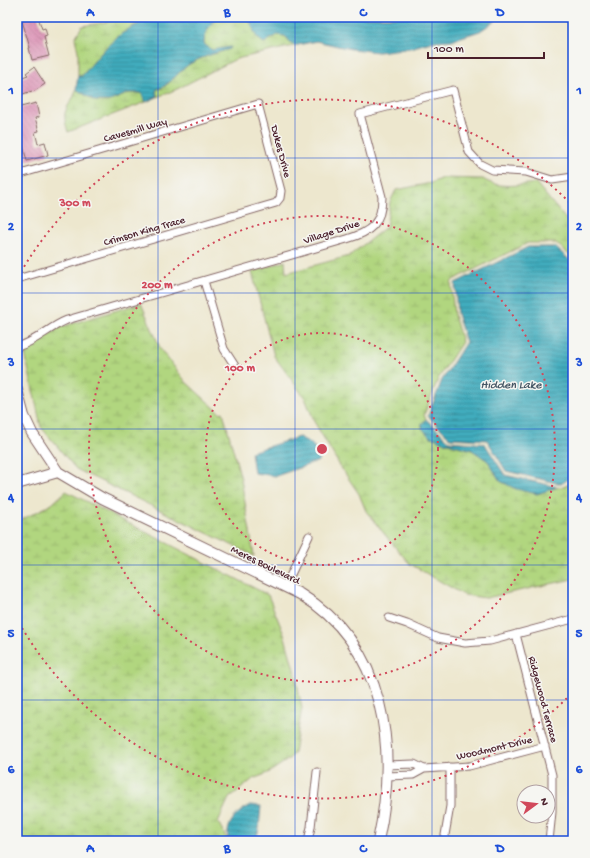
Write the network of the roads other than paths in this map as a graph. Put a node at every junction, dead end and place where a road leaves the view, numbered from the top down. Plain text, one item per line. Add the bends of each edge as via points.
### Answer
1 (258, 104) joint
2 (17, 174) edge
3 (573, 177) edge
4 (276, 203) joint
5 (17, 279) edge
6 (204, 281) junction
7 (17, 347) edge
8 (235, 366) dead end
9 (17, 390) edge
10 (58, 472) junction
11 (17, 484) edge
12 (309, 536) dead end
13 (285, 587) junction
14 (389, 618) dead end
15 (573, 618) edge
16 (516, 634) junction
17 (545, 746) junction
18 (386, 765) junction
19 (450, 767) junction
20 (424, 769) junction
21 (317, 772) dead end
22 (386, 776) junction
23 (308, 841) edge
24 (378, 841) edge
25 (444, 841) edge
26 (549, 841) edge

1 - 2 street, Cavesmill Way
1 - 4 street, Dukes Drive via 281,191
3 - 6 street, Village Drive via 552,180 526,172 492,170 480,164 469,152 453,90 360,114 382,197 380,215 374,225 352,238
4 - 5 street, Crimson King Trace
6 - 7 street, Village Drive via 67,320 33,341
6 - 8 street via 224,349
9 - 10 street, Meres Boulevard via 32,433
10 - 11 street
10 - 13 street, Meres Boulevard via 102,498
12 - 13 street
13 - 18 street, Meres Boulevard via 325,612 345,633 359,654 371,677 381,707
14 - 16 street via 457,643 478,643
15 - 16 street
16 - 17 street, Ridgewood Terrace
17 - 19 street, Woodmont Drive via 476,764
17 - 26 street, Ridgewood Terrace via 552,775
18 - 20 street, Woodmont Drive via 414,764
18 - 22 street, Meres Boulevard
19 - 20 street, Woodmont Drive
19 - 25 street via 450,806
20 - 22 street, Woodmont Drive via 413,775
21 - 23 street
22 - 24 street, Meres Boulevard

